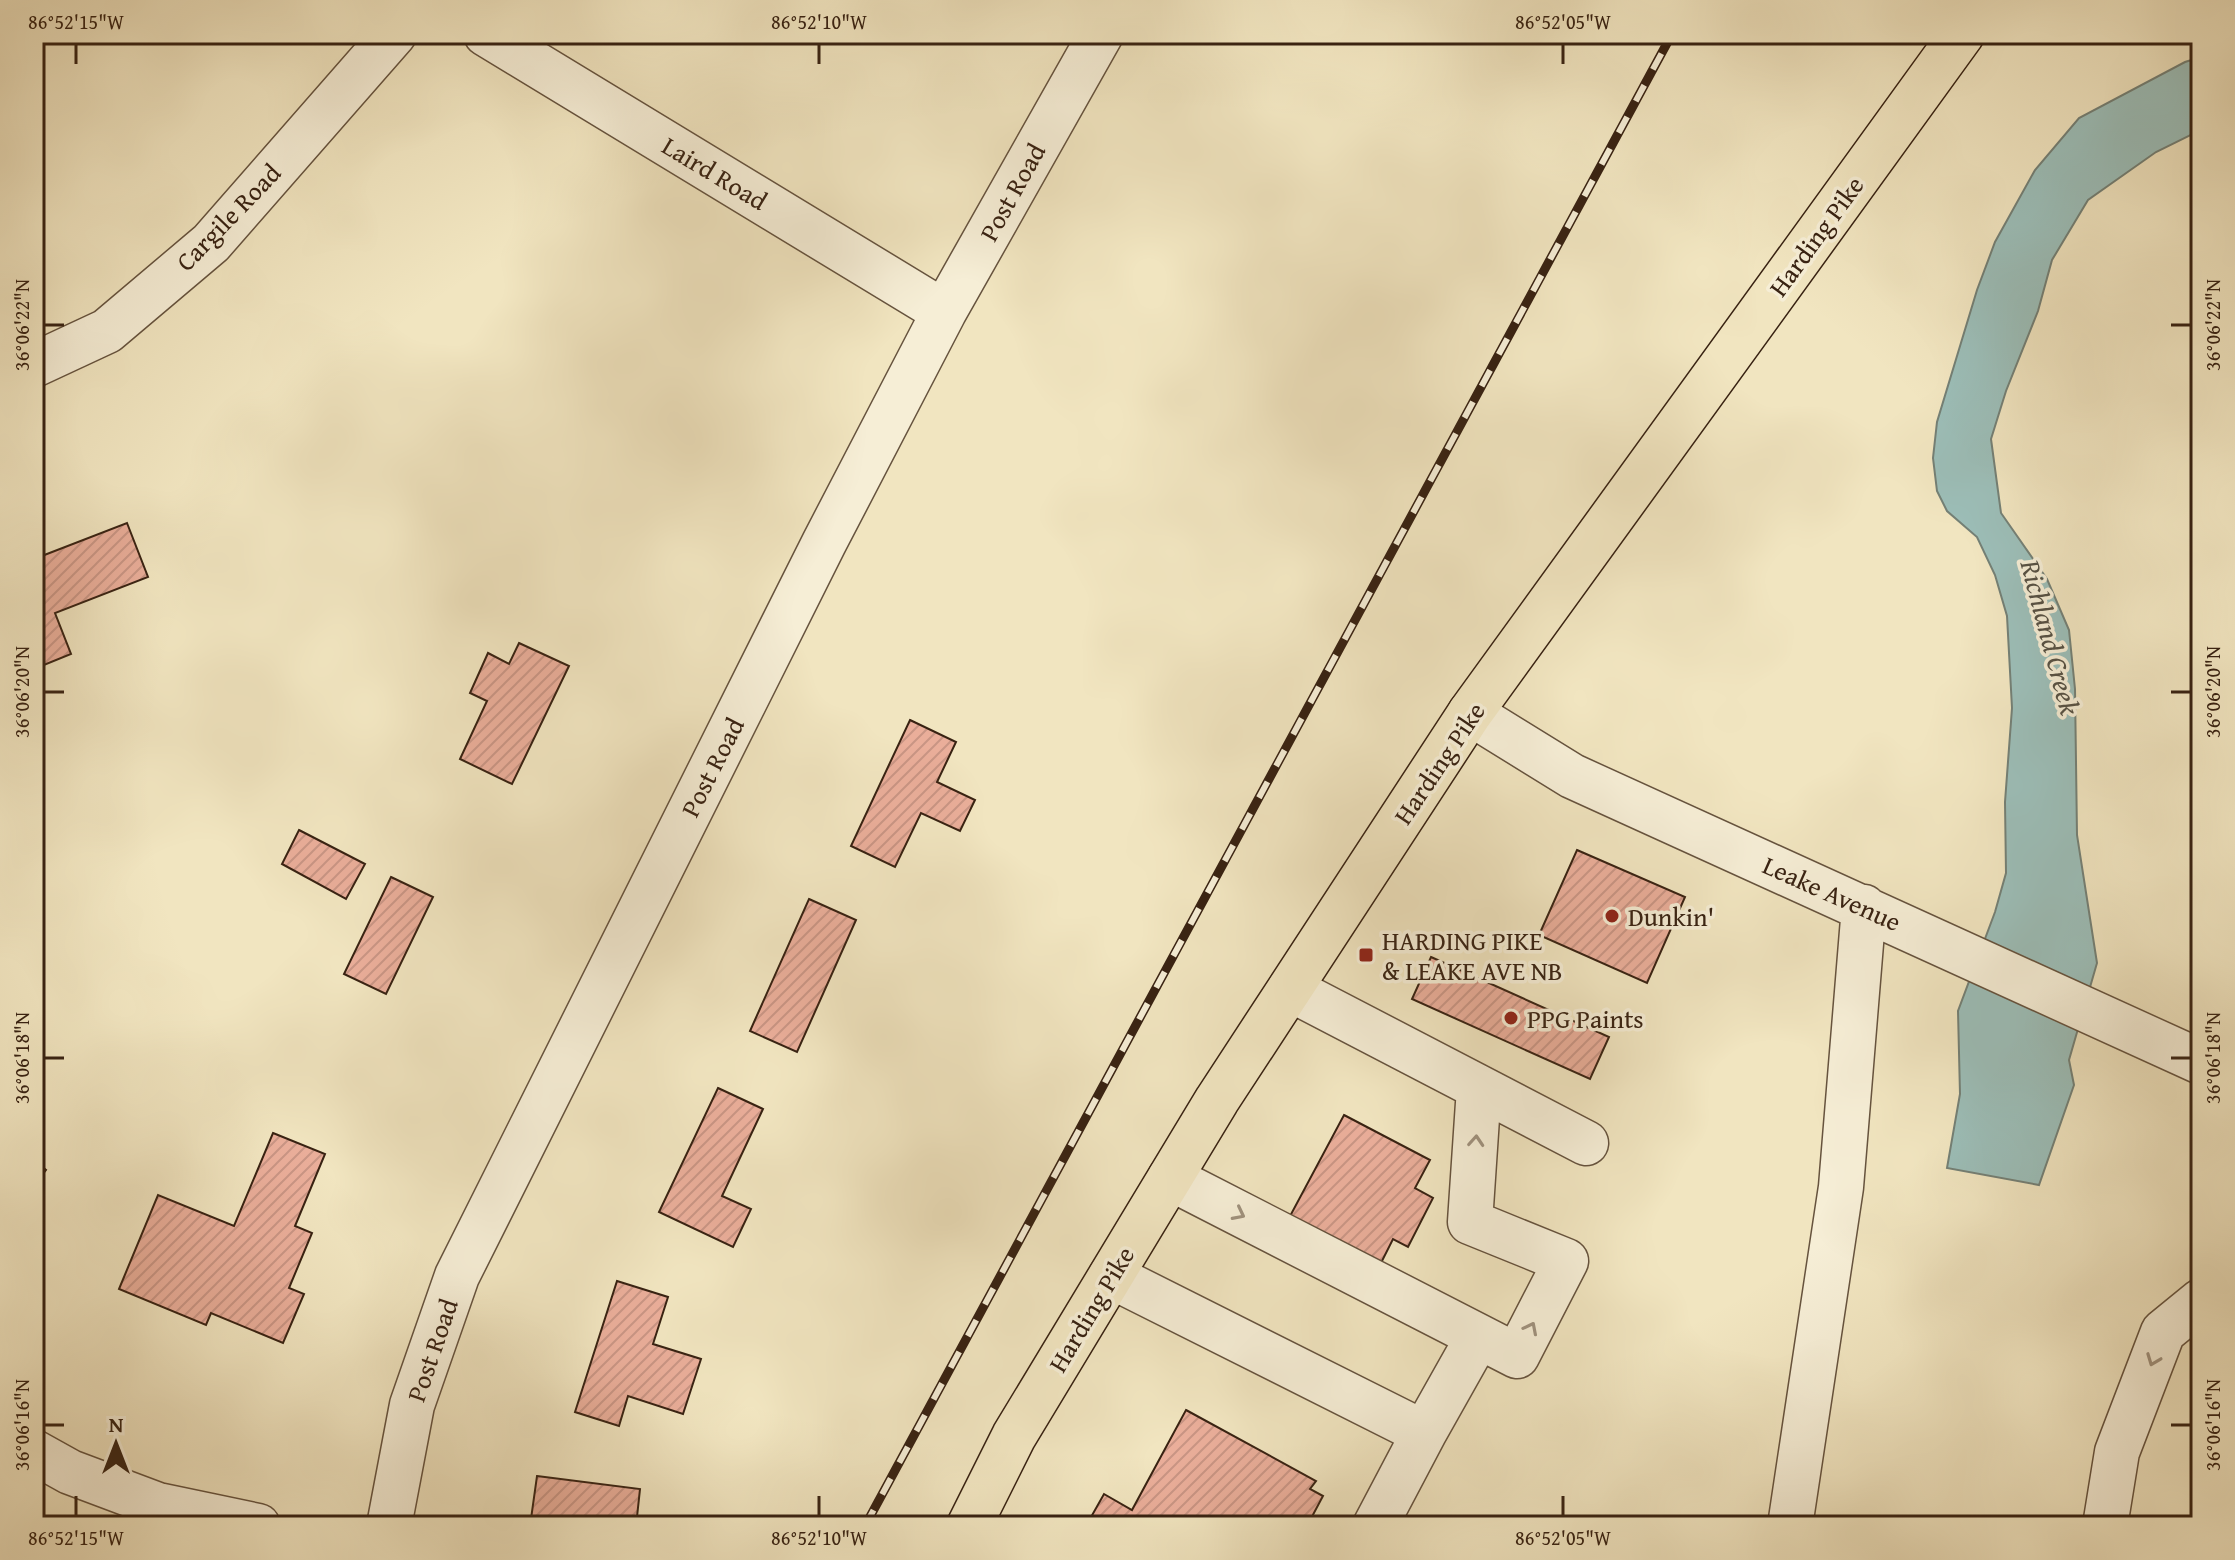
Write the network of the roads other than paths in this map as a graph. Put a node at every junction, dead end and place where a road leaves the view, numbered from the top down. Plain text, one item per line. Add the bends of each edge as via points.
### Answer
1 (394, 34) edge
2 (486, 34) edge
3 (1101, 34) edge
4 (1962, 34) edge
5 (944, 312) junction
6 (34, 365) edge
7 (1470, 713) junction
8 (1864, 907) junction
9 (1290, 989) junction
10 (2201, 1062) edge
11 (1479, 1088) junction
12 (1586, 1143) dead end
13 (1170, 1178) junction
14 (1111, 1276) junction
15 (2201, 1301) edge
16 (1478, 1337) junction
17 (1424, 1433) junction
18 (34, 1452) edge
19 (258, 1526) edge
20 (389, 1526) edge
21 (969, 1526) edge
22 (1375, 1526) edge
23 (1790, 1526) edge
24 (2105, 1526) edge

1 - 6 street, Cargile Road via 211,243 107,331
2 - 5 street, Laird Road
3 - 5 street, Post Road
4 - 7 main road, Harding Pike
5 - 20 street, Post Road via 457,1276 412,1405
7 - 8 street, Leake Avenue via 1572,776
7 - 9 main road, Harding Pike
8 - 10 street, Leake Avenue
8 - 23 street via 1841,1187
9 - 11 street
9 - 13 main road, Harding Pike
11 - 12 street
16 -> 11 street via 1517,1356 1566,1261 1470,1222
13 - 14 main road, Harding Pike
13 -> 16 street
14 - 17 street
14 - 21 main road, Harding Pike via 1014,1436
15 -> 24 street via 2163,1332 2117,1452
16 - 17 street
17 - 22 street
18 - 19 street via 70,1472 158,1505

